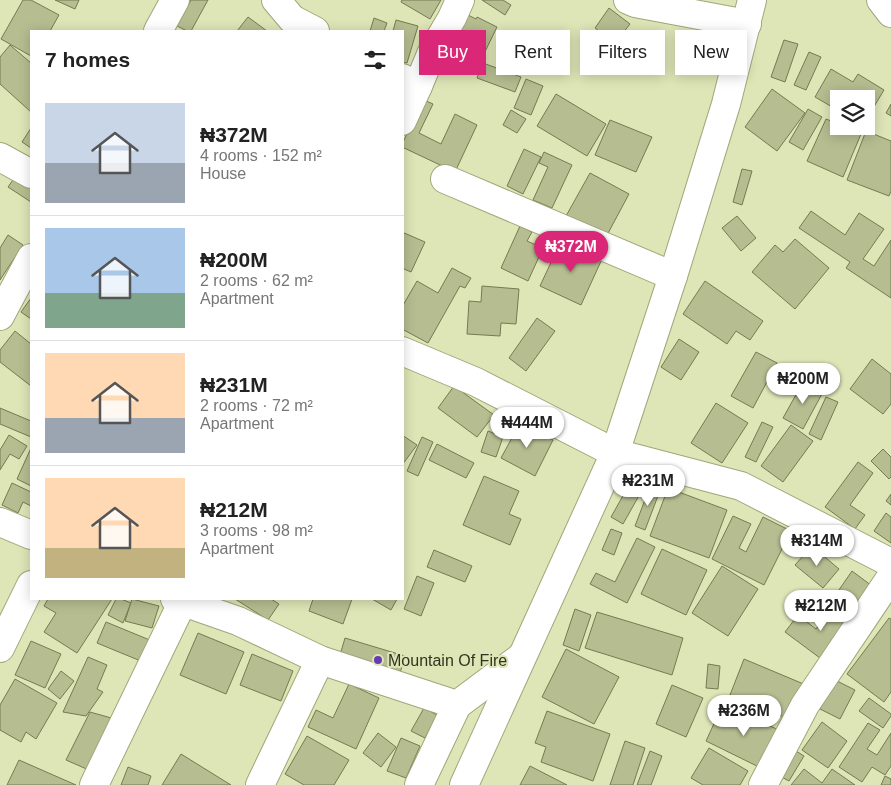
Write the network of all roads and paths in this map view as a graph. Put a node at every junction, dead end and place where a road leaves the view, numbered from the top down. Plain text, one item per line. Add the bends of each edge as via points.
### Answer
1 (176, 0) edge
2 (276, 0) edge
3 (460, 0) edge
4 (628, 0) edge
5 (881, 0) edge
6 (750, 12) edge
7 (891, 13) edge
8 (159, 30) edge
9 (313, 30) edge
10 (410, 82) edge
11 (404, 111) edge
12 (0, 157) edge
13 (30, 173) edge
14 (445, 179) dead end
15 (30, 260) edge
16 (673, 276) junction
17 (0, 316) edge
18 (404, 352) edge
19 (615, 453) junction
20 (0, 522) edge
21 (30, 535) edge
22 (891, 563) edge
23 (891, 577) edge
24 (30, 587) edge
25 (181, 600) edge
26 (0, 648) edge
27 (522, 656) junction
28 (320, 660) junction
29 (457, 705) junction
30 (94, 785) edge
31 (260, 785) edge
32 (419, 785) edge
33 (464, 785) edge
34 (764, 785) edge

1 - 8 street
2 - 9 street via 292,19
3 - 10 street via 432,52
4 - 6 street via 635,4
5 - 7 street
6 - 16 street via 726,104
10 - 11 street
12 - 13 street
14 - 16 street
15 - 17 street
16 - 19 street
18 - 19 street via 476,382
19 - 22 street via 741,486
19 - 27 street
20 - 21 street
23 - 34 street via 806,705
24 - 26 street
25 - 28 street via 238,621
25 - 30 street
27 - 29 street
27 - 33 street
28 - 29 street
28 - 31 street
29 - 32 street

